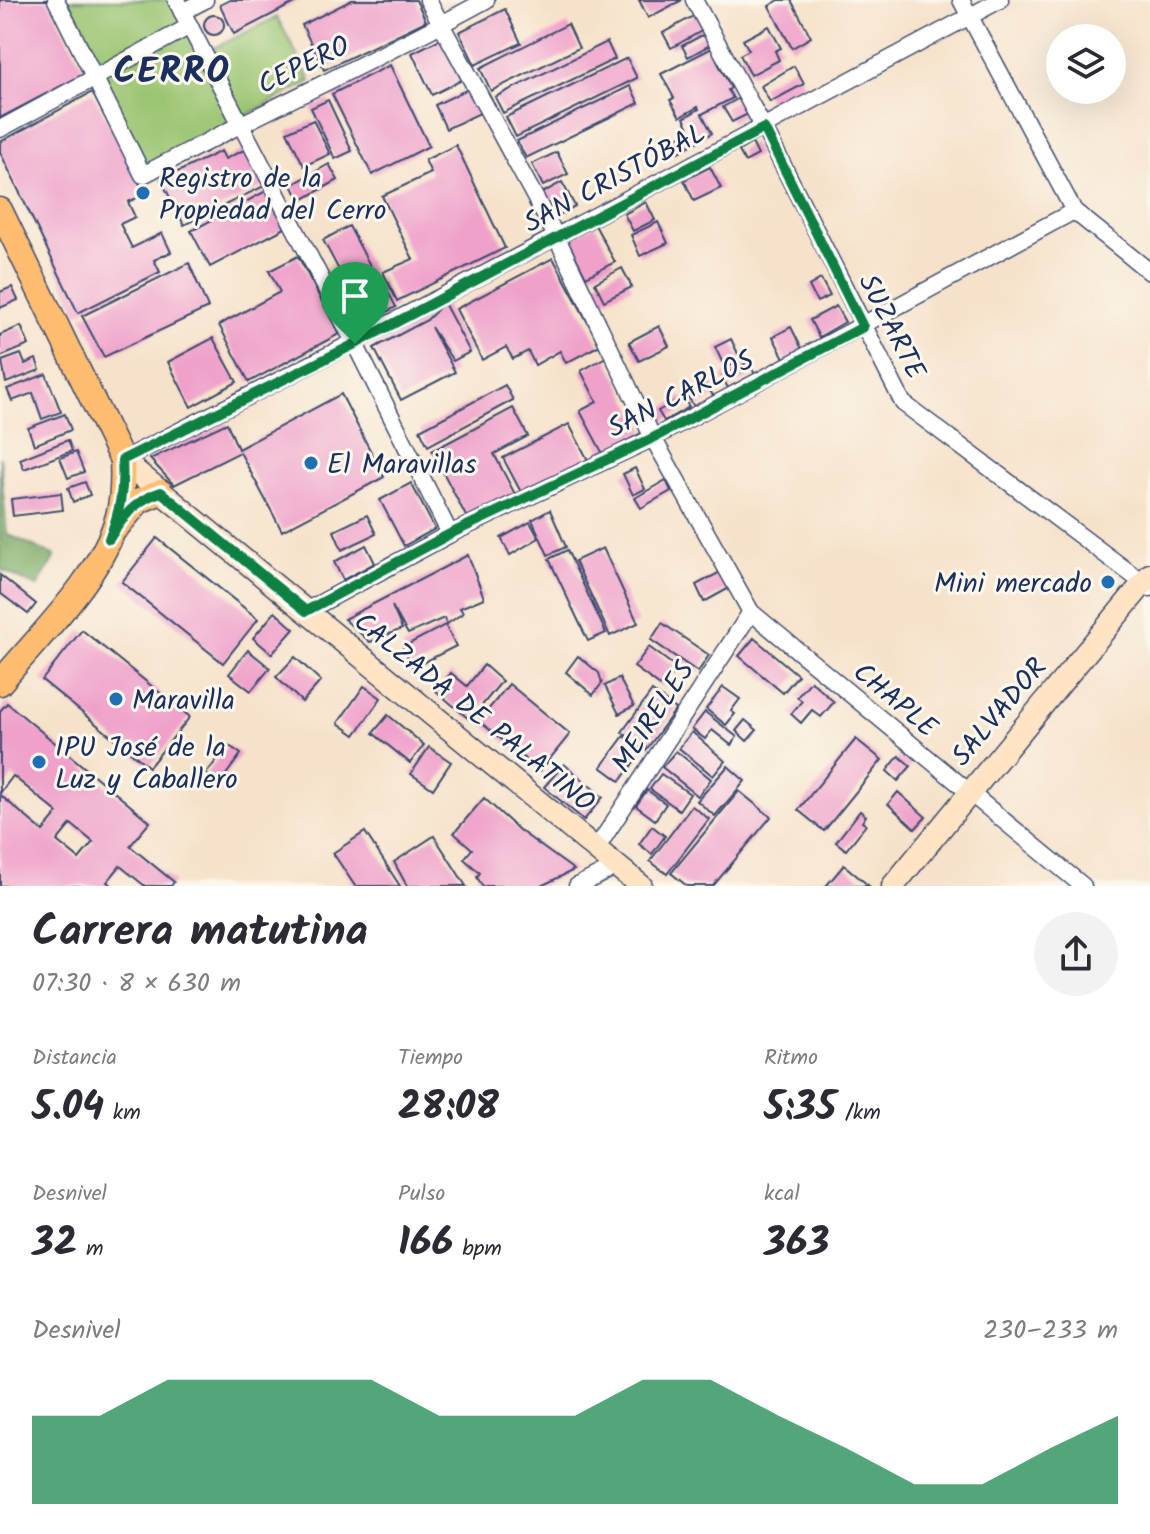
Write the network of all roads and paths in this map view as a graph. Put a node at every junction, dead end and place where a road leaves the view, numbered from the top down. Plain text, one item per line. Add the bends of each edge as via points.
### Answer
1 (56, 0) edge
2 (205, 0) edge
3 (428, 0) edge
4 (486, 0) edge
5 (694, 0) edge
6 (961, 0) edge
7 (1000, 0) edge
8 (182, 13) edge
9 (969, 17) junction
10 (441, 25) junction
11 (94, 79) junction
12 (239, 124) junction
13 (764, 128) junction
14 (0, 129) edge
15 (0, 210) edge
16 (1074, 211) junction
17 (556, 236) junction
18 (1150, 272) edge
19 (863, 327) junction
20 (355, 344) junction
21 (653, 438) junction
22 (122, 460) junction
23 (161, 492) junction
24 (450, 534) junction
25 (109, 539) junction
26 (1148, 582) edge
27 (306, 611) junction
28 (751, 612) junction
29 (0, 683) edge
30 (968, 793) junction
31 (596, 849) junction
32 (617, 866) junction
33 (577, 886) edge
34 (641, 886) edge
35 (893, 886) edge
36 (1083, 886) edge

1 - 11 street
2 - 8 street
3 - 10 street
4 - 10 street, CEPERO
5 - 13 street, SUZARTE
6 - 9 street
7 - 9 street, SAN CRISTÓBAL
8 - 11 street
8 - 12 street
9 - 13 street, SAN CRISTÓBAL
9 - 16 street
10 - 12 street, CEPERO
10 - 17 street
11 - 12 street, CEPERO via 143,175
11 - 14 street
12 - 20 street
13 - 17 street, SAN CRISTÓBAL
13 - 19 street, SUZARTE
15 - 22 main road
16 - 18 street
16 - 19 street, SAN CARLOS
17 - 20 street, SAN CRISTÓBAL
17 - 21 street
19 - 21 street, SAN CARLOS
19 - 26 street, SUZARTE via 903,403
20 - 22 street, SAN CRISTÓBAL
20 - 24 street
21 - 24 street, SAN CARLOS
21 - 28 street
22 - 23 street, CALZADA DE PALATINO
22 - 25 main road via 120,505
23 - 25 main road via 139,501
23 - 27 street, CALZADA DE PALATINO
24 - 27 street, SAN CARLOS
25 - 29 main road via 82,584
26 - 30 street, SALVADOR
27 - 31 street, CALZADA DE PALATINO
28 - 30 street, CHAPLE
28 - 31 street, MEIRELES
30 - 35 street, SALVADOR
30 - 36 street, CHAPLE
31 - 32 street, CALZADA DE PALATINO
32 - 33 street
32 - 34 street, CALZADA DE PALATINO

